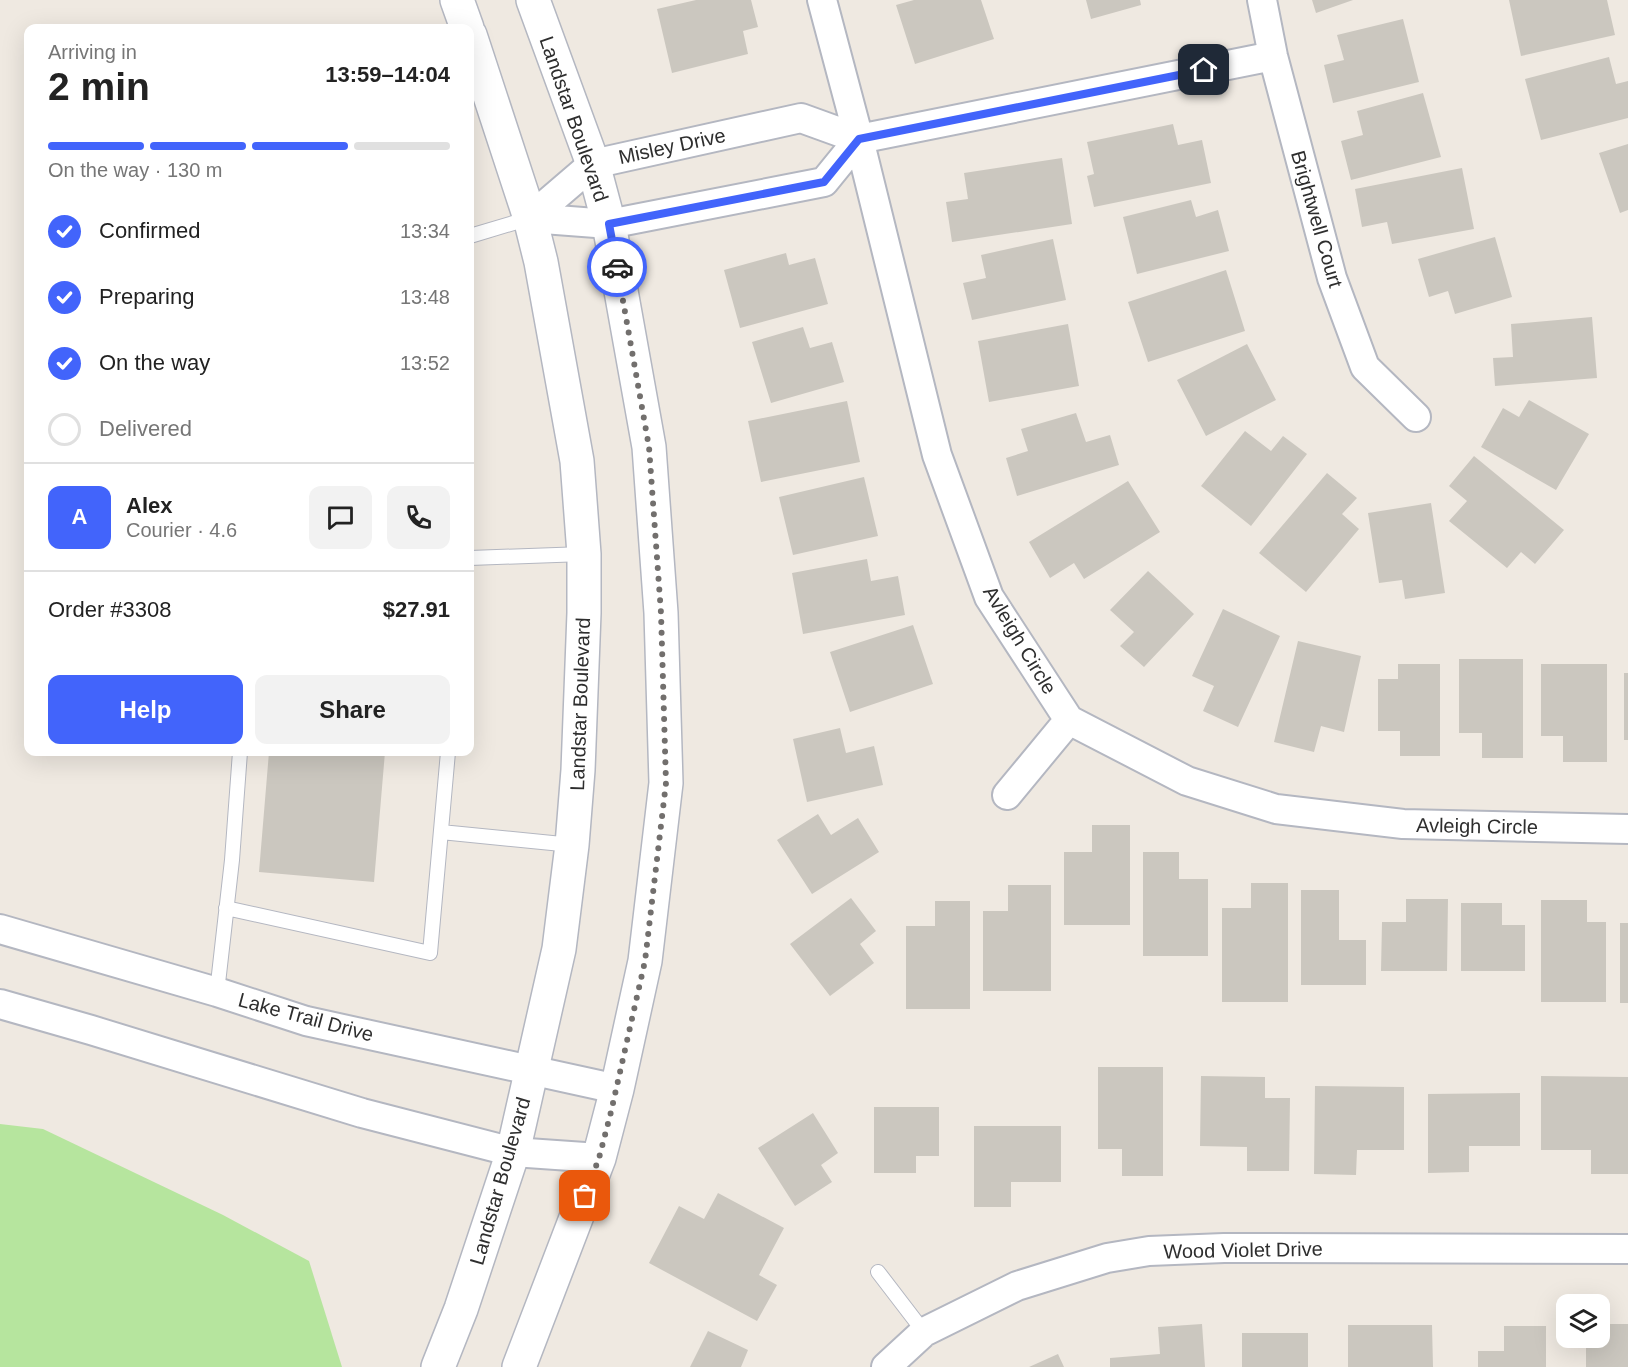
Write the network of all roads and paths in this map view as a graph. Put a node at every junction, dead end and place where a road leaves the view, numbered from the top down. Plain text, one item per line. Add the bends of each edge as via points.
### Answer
1 (458, 0) edge
2 (533, 0) edge
3 (822, 0) edge
4 (1262, 0) edge
5 (466, 24) edge
6 (474, 48) edge
7 (1273, 56) junction
8 (859, 139) junction
9 (593, 164) junction
10 (530, 218) junction
11 (609, 224) junction
12 (474, 235) edge
13 (1416, 417) dead end
14 (584, 554) junction
15 (474, 558) edge
16 (1069, 720) junction
17 (240, 756) edge
18 (448, 756) edge
19 (1007, 795) dead end
20 (1628, 829) edge
21 (441, 832) junction
22 (572, 844) junction
23 (226, 908) junction
24 (0, 930) edge
25 (218, 992) junction
26 (0, 1004) edge
27 (532, 1072) junction
28 (617, 1089) junction
29 (513, 1152) junction
30 (599, 1158) junction
31 (1628, 1249) edge
32 (878, 1272) dead end
33 (924, 1332) junction
34 (438, 1367) edge
35 (519, 1367) edge
36 (886, 1367) edge

1 - 5 main road
2 - 9 main road, Landstar Boulevard
3 - 8 street, Avleigh Circle
4 - 7 street, Brightwell Court
6 - 10 main road, Landstar Boulevard
7 - 8 street
7 - 13 street, Brightwell Court via 1332,278 1365,367
8 - 9 street, Misley Drive via 801,118
8 - 11 street via 824,182
8 - 16 street, Avleigh Circle via 937,455 989,597
9 - 10 street, Misley Drive
9 - 11 main road, Landstar Boulevard
10 - 11 street
10 - 12 lane
10 - 14 main road, Landstar Boulevard via 542,262 577,461
11 - 28 main road, Landstar Boulevard via 649,447 661,613 666,783 645,961
14 - 15 lane
14 - 22 main road, Landstar Boulevard
16 - 19 street
16 - 20 street, Avleigh Circle via 1187,781 1276,809 1403,824
17 - 23 lane
18 - 21 lane
21 - 22 lane
21 - 23 lane via 430,953
22 - 27 main road, Landstar Boulevard via 559,949
23 - 25 lane
24 - 25 street, Lake Trail Drive
25 - 27 street, Lake Trail Drive via 306,1021
26 - 29 street via 362,1113
27 - 28 street, Lake Trail Drive
27 - 29 main road, Landstar Boulevard
28 - 30 main road, Landstar Boulevard
29 - 30 street
29 - 34 main road, Landstar Boulevard
30 - 35 main road, Landstar Boulevard
31 - 33 street, Wood Violet Drive via 1149,1251 1107,1258 1017,1286
32 - 33 lane
33 - 36 street, Wood Violet Drive

